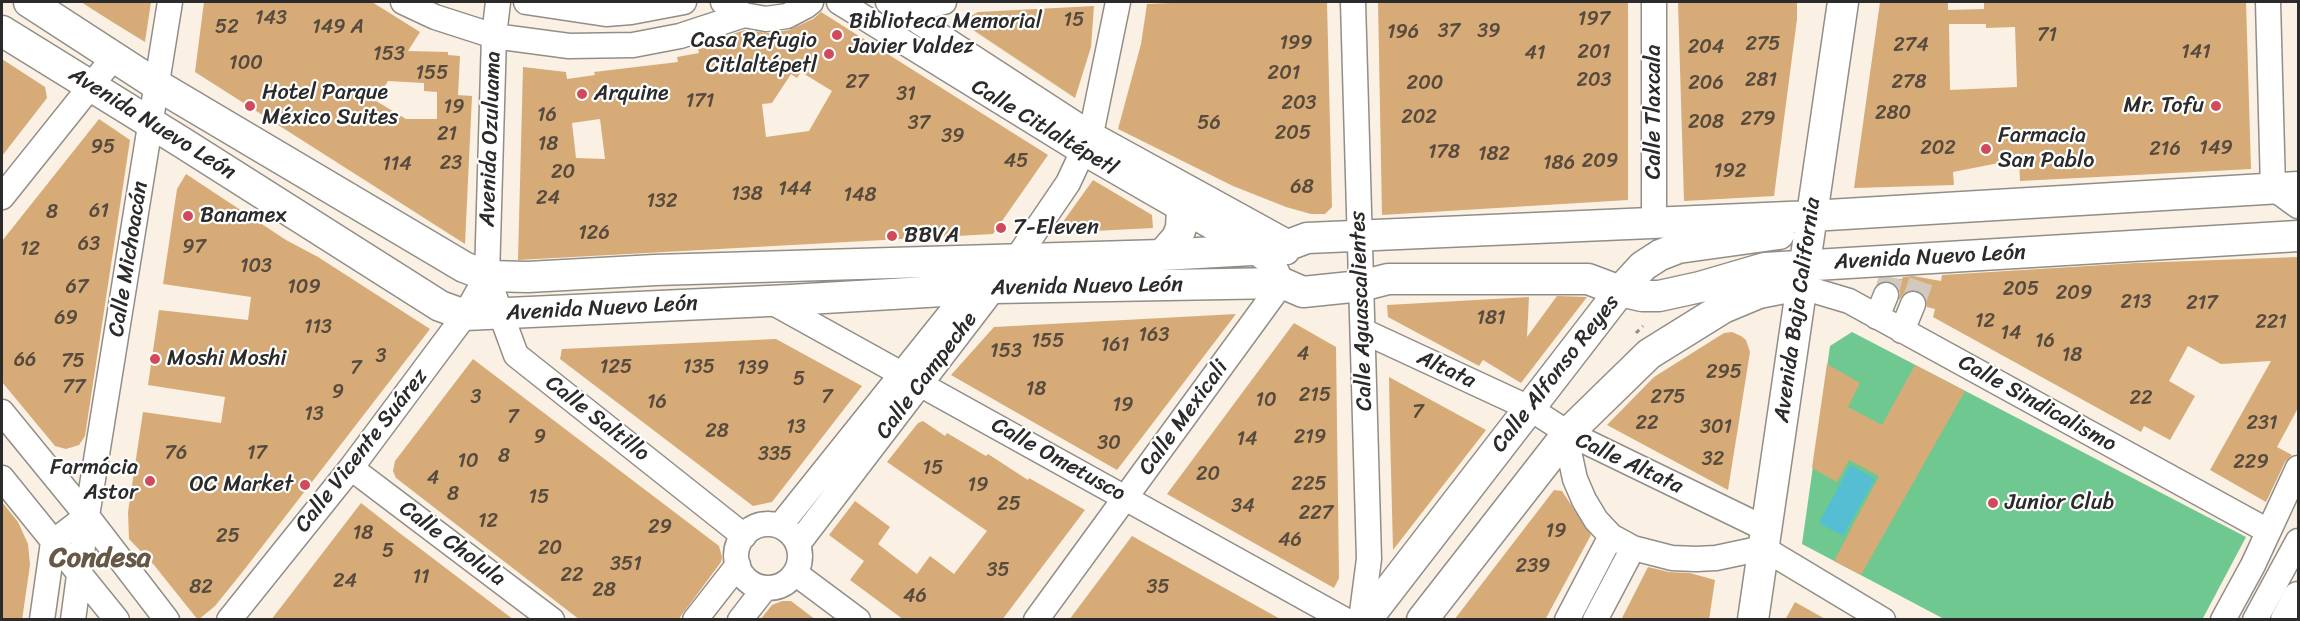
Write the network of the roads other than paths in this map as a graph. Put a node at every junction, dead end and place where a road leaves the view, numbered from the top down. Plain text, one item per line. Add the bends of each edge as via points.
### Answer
1 (29, 2) edge
2 (170, 2) edge
3 (403, 2) edge
4 (498, 2) edge
5 (525, 2) edge
6 (684, 2) edge
7 (723, 2) edge
8 (811, 2) edge
9 (839, 2) edge
10 (944, 2) edge
11 (1118, 2) edge
12 (1353, 2) edge
13 (1654, 2) edge
14 (1843, 2) edge
15 (2268, 2) edge
16 (897, 7) edge
17 (744, 15) junction
18 (2, 31) edge
19 (494, 36) junction
20 (114, 57) junction
21 (90, 85) junction
22 (157, 85) junction
23 (151, 123) junction
24 (1087, 143) junction
25 (2274, 188) edge
26 (2, 197) edge
27 (2298, 206) edge
28 (1182, 209) junction
29 (1654, 222) junction
30 (1810, 223) junction
31 (1360, 236) junction
32 (2298, 236) edge
33 (2248, 239) junction
34 (1292, 243) junction
35 (1252, 250) junction
36 (1162, 255) junction
37 (993, 273) junction
38 (487, 276) junction
39 (1803, 276) junction
40 (1282, 283) junction
41 (1361, 286) junction
42 (1901, 290) junction
43 (1620, 291) junction
44 (770, 301) junction
45 (501, 314) junction
46 (465, 315) junction
47 (1363, 331) junction
48 (911, 379) junction
49 (1529, 408) junction
50 (2, 412) edge
51 (1568, 433) junction
52 (351, 468) junction
53 (2298, 468) edge
54 (2, 478) edge
55 (1126, 498) junction
56 (87, 516) junction
57 (780, 526) junction
58 (2268, 531) junction
59 (744, 536) junction
60 (1611, 536) junction
61 (1765, 539) junction
62 (53, 542) junction
63 (2298, 542) edge
64 (798, 544) junction
65 (1633, 548) junction
66 (738, 565) junction
67 (795, 573) junction
68 (80, 574) junction
69 (765, 588) junction
70 (2298, 597) edge
71 (237, 617) edge
72 (42, 620) edge
73 (73, 620) edge
74 (117, 620) edge
75 (167, 620) edge
76 (552, 620) edge
77 (695, 620) edge
78 (740, 620) edge
79 (858, 620) edge
80 (1036, 620) edge
81 (1346, 620) edge
82 (1361, 620) edge
83 (1366, 620) edge
84 (1422, 620) edge
85 (1567, 620) edge
86 (1595, 620) edge
87 (1753, 620) edge
88 (1882, 620) edge
89 (2223, 620) edge
90 (2255, 620) edge
91 (2286, 620) edge

1 - 20 main road, Avenida Nuevo León
2 - 22 street, Calle Michoacán
3 - 19 street
4 - 19 street, Avenida Ozuluama
5 - 6 street via 606,14
7 - 17 street
8 - 17 street via 787,16 766,19
9 - 24 street, Calle Citlaltépetl
10 - 16 street
11 - 24 street, Calle Campeche
12 - 31 street, Calle Aguascalientes
13 - 29 street, Calle Tlaxcala
14 - 30 main road, Avenida Baja California
15 - 25 street
16 - 24 street, Calle Citlaltépetl
17 - 19 street via 680,36 633,45 569,46
18 - 21 main road, Avenida Nuevo León
19 - 38 street, Avenida Ozuluama
20 - 21 street
20 - 22 main road, Avenida Nuevo León
21 - 23 main road, Avenida Nuevo León
21 - 26 street
22 - 23 street, Calle Michoacán
22 - 38 main road, Avenida Nuevo León via 464,267
23 - 46 main road, Avenida Nuevo León via 440,306
23 - 56 street, Calle Michoacán
24 - 28 street, Calle Citlaltépetl
24 - 34 street, Calle Citlaltépetl
24 - 37 street, Calle Campeche via 1068,183
25 - 27 street
25 - 30 main road, Avenida Nuevo León via 1920,209 1890,222
25 - 33 main road via 2257,199 2260,218
28 - 35 street, Calle Citlaltépetl
28 - 36 main road via 1177,238
29 - 30 main road, Avenida Nuevo León
29 - 31 main road, Avenida Nuevo León
30 - 39 main road, Avenida Baja California
30 - 43 main road, Calle Alfonso Reyes via 1678,248 1642,266
31 - 34 main road, Avenida Nuevo León via 1307,238
31 - 41 street, Calle Aguascalientes
32 - 33 main road, Avenida Nuevo León
33 - 42 main road, Avenida Nuevo León
34 - 35 main road, Avenida Nuevo León
34 - 40 street via 1282,261
35 - 36 main road, Avenida Nuevo León
35 - 40 street via 1274,265
36 - 37 main road, Avenida Nuevo León
37 - 38 main road, Avenida Nuevo León via 655,270
37 - 40 main road, Avenida Nuevo León
37 - 44 main road, Avenida Nuevo León
37 - 48 street, Calle Campeche
38 - 45 street, Calle Saltillo
38 - 46 street, Calle Vicente Suárez
39 - 42 main road, Avenida Nuevo León
39 - 42 street, Calle Sindicalismo via 1841,298
39 - 43 main road, Avenida Nuevo León via 1765,268 1659,296
39 - 51 main road, Calle Alfonso Reyes via 1785,288 1759,293 1723,308 1649,354
39 - 61 main road, Avenida Baja California
40 - 41 main road, Avenida Nuevo León via 1303,292
40 - 55 street, Calle Mexicali
41 - 43 main road, Avenida Nuevo León via 1388,279 1588,279
41 - 47 street, Calle Aguascalientes
42 - 58 street, Calle Sindicalismo
43 - 49 main road, Calle Alfonso Reyes
44 - 45 main road, Avenida Nuevo León
44 - 48 street, Calle Ometusco
45 - 46 main road, Avenida Nuevo León
45 - 59 street, Calle Saltillo via 516,355
46 - 52 street, Calle Vicente Suárez
47 - 49 street, Altata
47 - 82 street, Calle Aguascalientes via 1369,559
48 - 55 street, Calle Ometusco
48 - 57 street, Calle Campeche
48 - 64 street, Calle Campeche
49 - 51 street, Altata
49 - 83 main road, Calle Alfonso Reyes
50 - 56 street
51 - 60 street, Calle Altata via 1575,479 1596,519
51 - 61 street, Calle Altata
51 - 84 main road, Calle Alfonso Reyes
52 - 71 street, Calle Vicente Suárez
52 - 76 street, Calle Cholula
53 - 58 street
54 - 62 street
55 - 80 street, Calle Mexicali
55 - 81 street, Calle Ometusco
56 - 62 street
56 - 68 street, Calle Michoacán
56 - 75 street
57 - 59 street via 760,525
57 - 64 street
58 - 89 street
59 - 66 street via 736,555
60 - 65 street, Calle Altata
60 - 85 street
61 - 65 street, Calle Altata via 1696,559 1654,555
61 - 87 main road, Avenida Baja California
61 - 88 street, Calle Altata
62 - 68 street
62 - 72 street
63 - 90 street
64 - 67 street via 800,554
65 - 86 street
66 - 69 street via 748,581
66 - 77 street
67 - 69 street via 782,585
67 - 79 street
68 - 73 street, Calle Michoacán
68 - 74 street
69 - 78 street
70 - 91 main road

